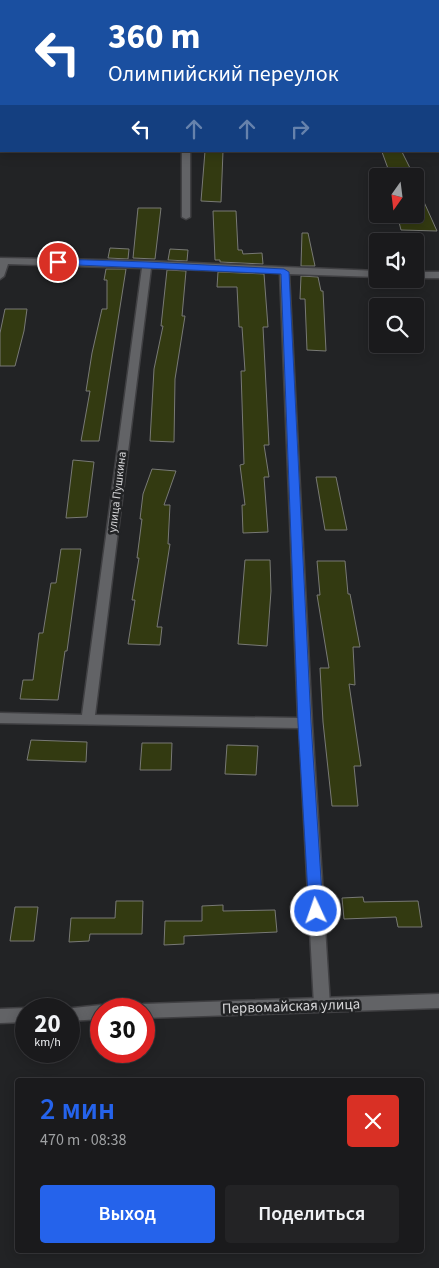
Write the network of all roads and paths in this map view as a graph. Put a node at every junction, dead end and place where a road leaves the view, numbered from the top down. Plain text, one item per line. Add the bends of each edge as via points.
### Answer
1 (186, 152) edge
2 (186, 217) dead end
3 (2, 261) edge
4 (147, 264) junction
5 (284, 272) junction
6 (369, 274) edge
7 (424, 275) edge
8 (439, 275) edge
9 (0, 276) edge
10 (0, 718) edge
11 (88, 720) junction
12 (304, 723) junction
13 (439, 1001) edge
14 (322, 1005) junction
15 (155, 1011) edge
16 (15, 1015) edge
17 (0, 1016) edge

1 - 2 street
3 - 4 street
3 - 9 street
4 - 5 street
4 - 11 street, улица Пушкина
5 - 6 street
5 - 12 street
7 - 8 street
10 - 11 street
11 - 12 street
12 - 14 street
13 - 14 street, Первомайская улица
14 - 15 street, Первомайская улица
16 - 17 street

